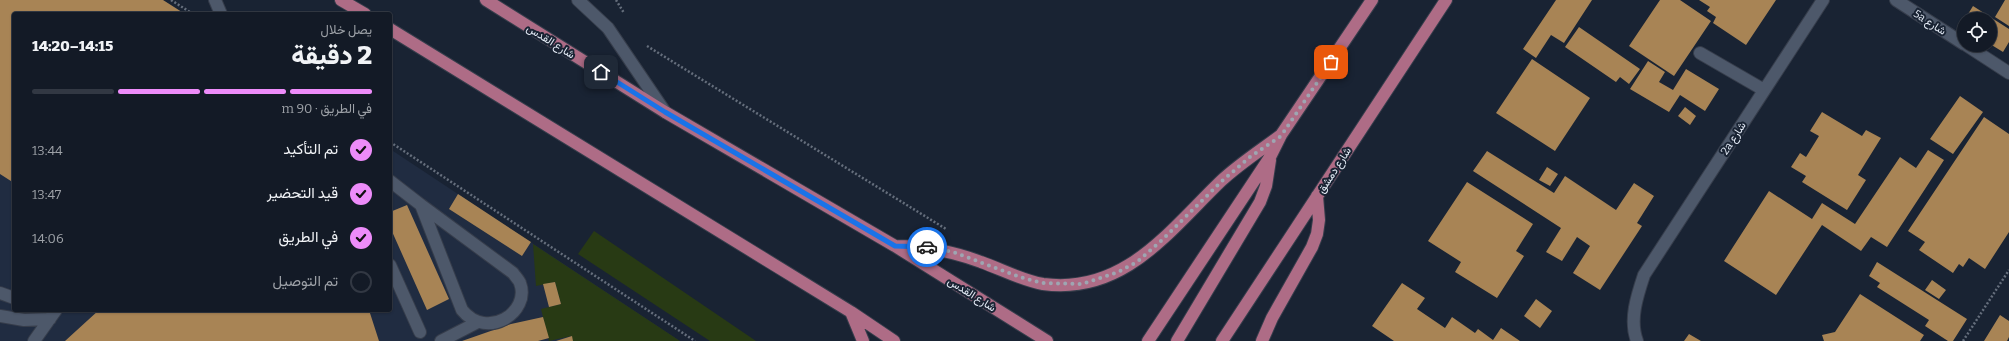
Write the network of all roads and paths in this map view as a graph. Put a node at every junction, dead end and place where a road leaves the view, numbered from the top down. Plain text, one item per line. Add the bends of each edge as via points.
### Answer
1 (171, 0) edge
2 (215, 0) edge
3 (341, 0) edge
4 (486, 0) edge
5 (578, 0) edge
6 (616, 0) edge
7 (1372, 0) edge
8 (1446, 0) edge
9 (1822, 0) edge
10 (1896, 0) edge
11 (190, 12) edge
12 (219, 12) edge
13 (362, 12) edge
14 (625, 15) dead end
15 (392, 30) edge
16 (1957, 39) edge
17 (644, 44) dead end
18 (1977, 52) edge
19 (1700, 53) dead end
20 (2009, 73) edge
21 (1764, 90) junction
22 (665, 112) junction
23 (1281, 136) junction
24 (392, 143) edge
25 (1270, 157) junction
26 (392, 183) edge
27 (1317, 196) junction
28 (421, 205) junction
29 (951, 232) dead end
30 (895, 246) junction
31 (392, 269) edge
32 (2009, 270) edge
33 (0, 293) edge
34 (12, 297) edge
35 (851, 312) junction
36 (53, 315) edge
37 (0, 316) edge
38 (476, 323) junction
39 (420, 332) dead end
40 (34, 341) edge
41 (441, 341) edge
42 (695, 341) edge
43 (863, 341) edge
44 (894, 341) edge
45 (1047, 341) edge
46 (1148, 341) edge
47 (1177, 341) edge
48 (1222, 341) edge
49 (1262, 341) edge
50 (1637, 341) edge
51 (1963, 341) edge

1 - 11 path
2 - 12 street
3 - 13 main road
4 - 22 main road, شارع القدس
5 - 22 street via 608,28
6 - 14 path
7 - 23 main road
8 - 27 main road, شارع دمشق
9 - 21 street, 2a شارع
10 - 16 street, 5a شارع
15 - 35 main road
17 - 29 path
18 - 20 street, 5a شارع
19 - 21 street
21 - 50 street, 2a شارع via 1644,275 1635,305
22 - 30 main road, شارع القدس
23 - 25 main road
23 - 30 main road via 1250,157 1222,181 1137,262 1099,280 1082,284 1042,283 953,252 922,246
24 - 42 path
25 - 46 main road
25 - 47 main road via 1266,186 1260,202
26 - 28 street
27 - 48 main road, شارع دمشق
27 - 49 main road via 1317,234
28 - 38 street via 462,310
28 - 38 street via 513,273 520,283 522,296 518,308 493,325
30 - 45 main road, شارع القدس
31 - 39 street
32 - 51 path
33 - 34 street
35 - 43 main road
35 - 44 main road
36 - 37 street via 24,320
36 - 40 street
38 - 41 street

